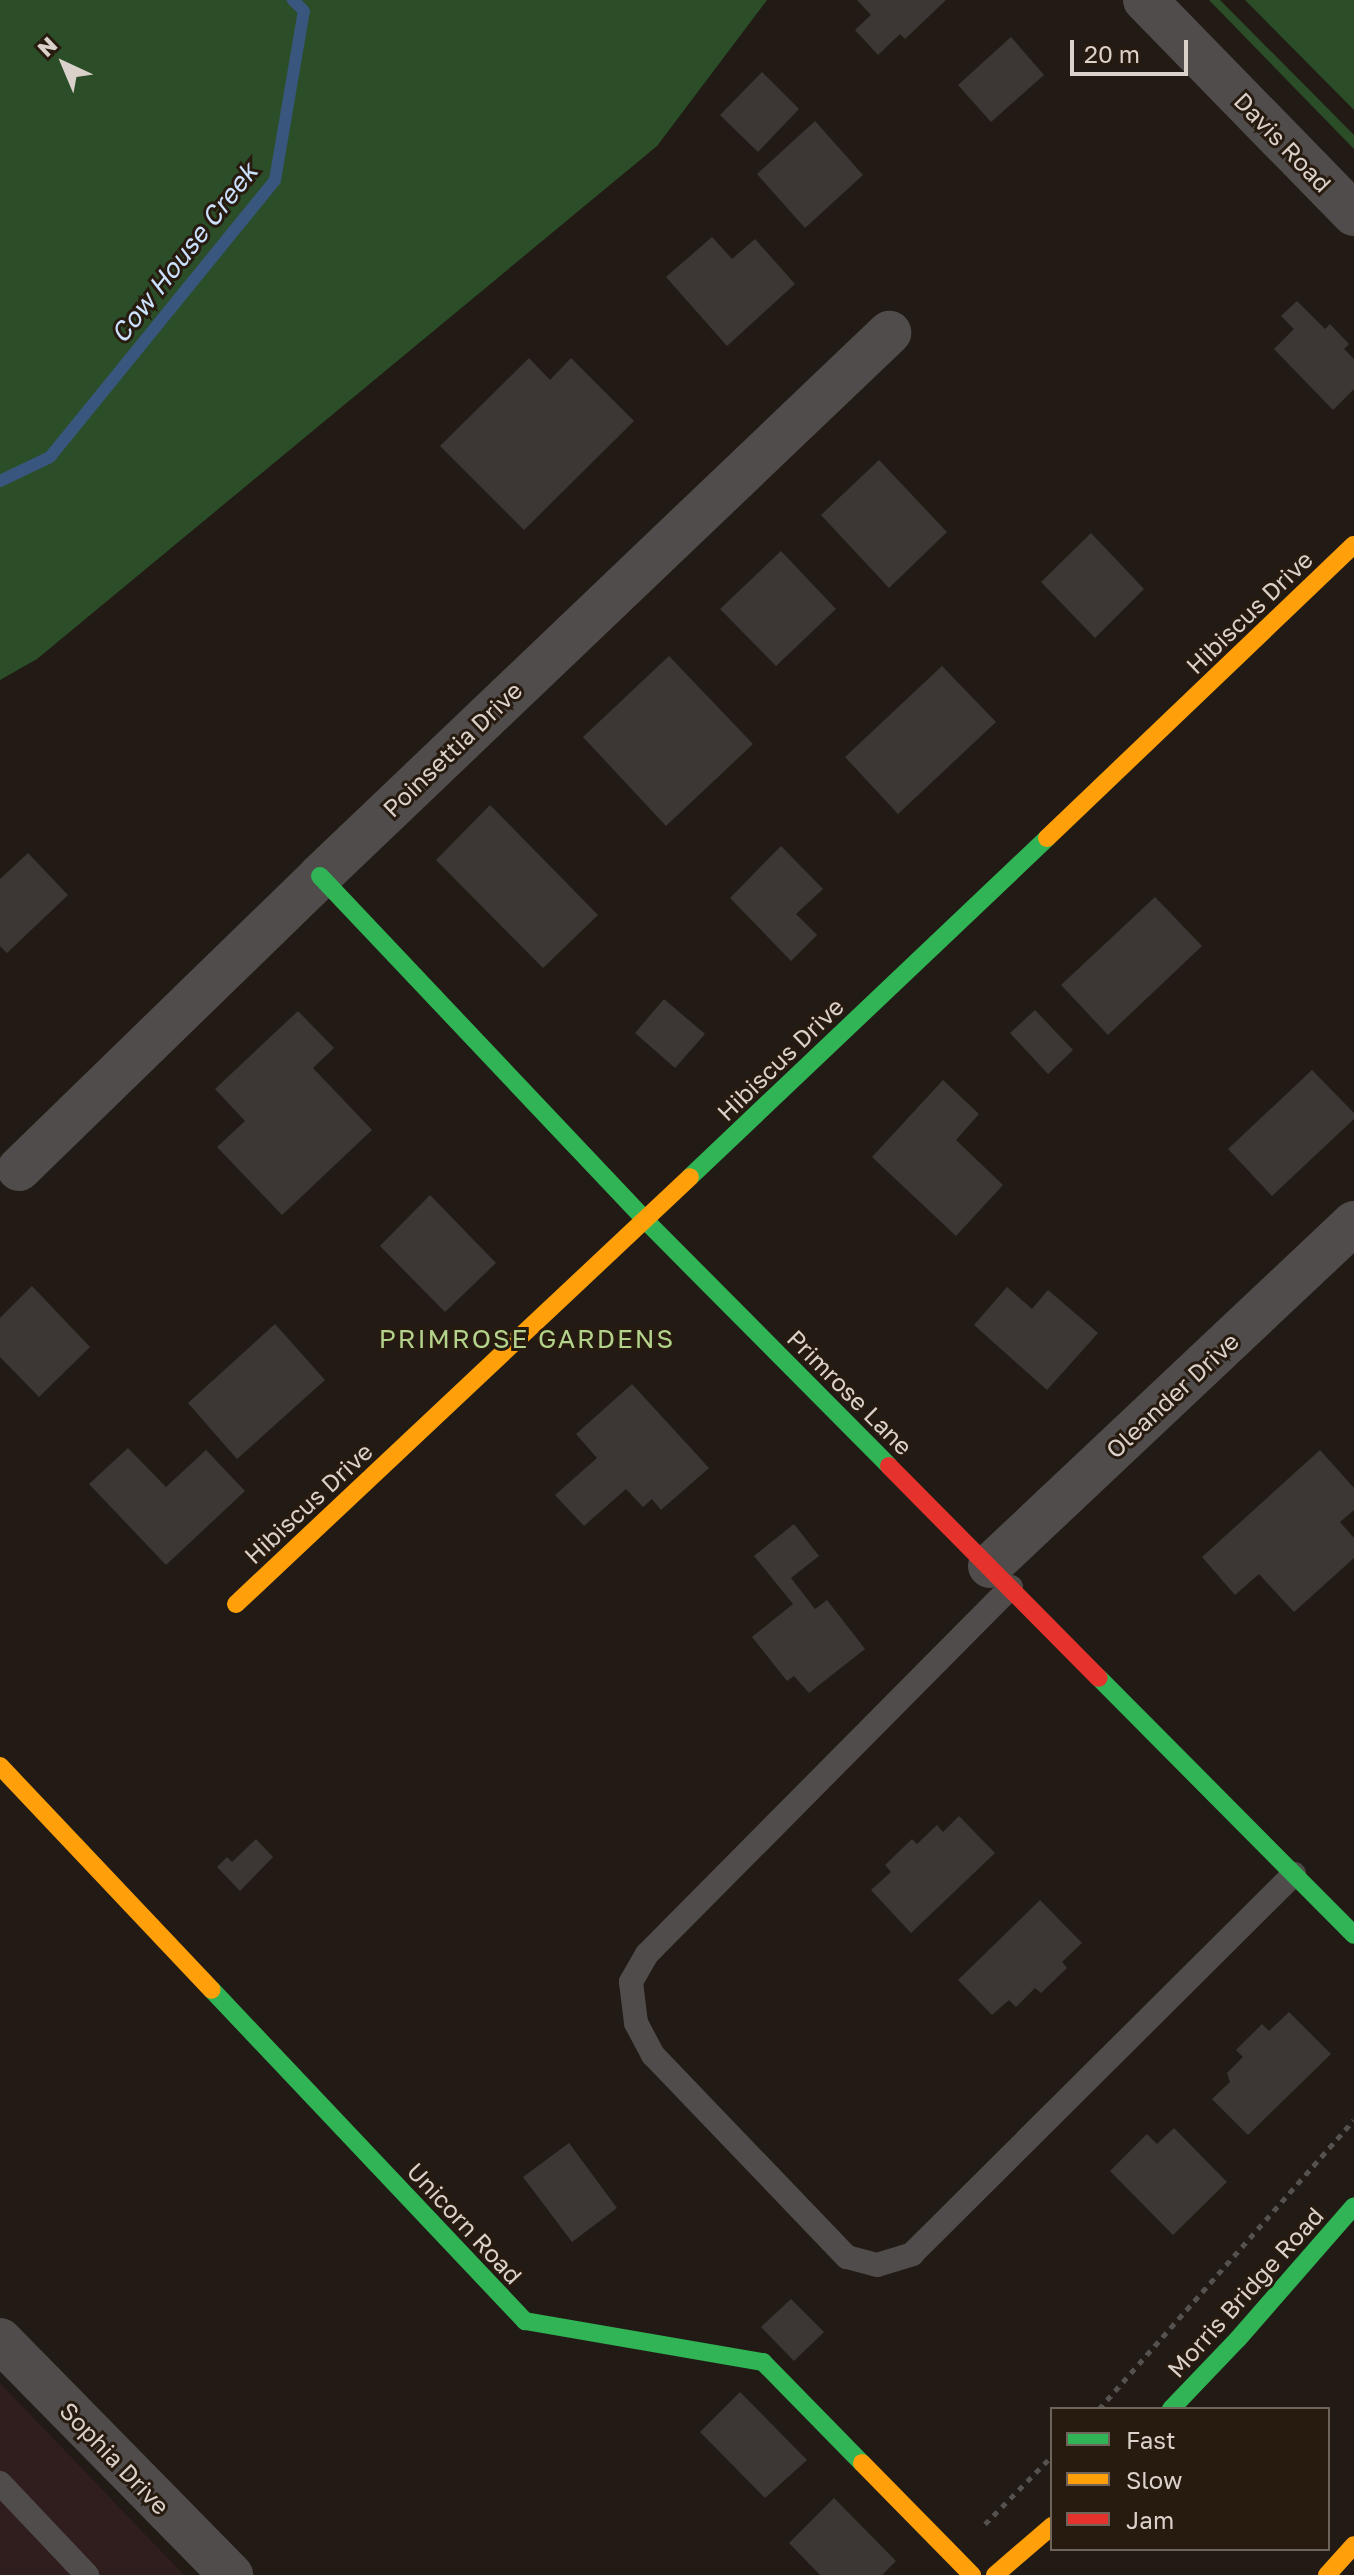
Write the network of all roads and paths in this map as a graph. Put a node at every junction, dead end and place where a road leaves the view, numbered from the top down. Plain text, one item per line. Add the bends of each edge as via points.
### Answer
1 (1145, 0) edge
2 (1354, 214) edge
3 (889, 333) dead end
4 (1354, 545) edge
5 (320, 876) junction
6 (19, 1169) dead end
7 (645, 1220) junction
8 (1354, 1223) edge
9 (1001, 1577) junction
10 (236, 1604) dead end
11 (0, 1766) edge
12 (1294, 1874) junction
13 (1354, 1935) edge
14 (1354, 2120) edge
15 (1354, 2206) edge
16 (0, 2340) edge
17 (1101, 2407) edge
18 (1173, 2407) edge
19 (1050, 2458) edge
20 (0, 2483) edge
21 (982, 2527) dead end
22 (1050, 2528) edge
23 (1354, 2545) edge
24 (87, 2575) edge
25 (231, 2575) edge
26 (972, 2575) edge
27 (995, 2575) edge
28 (1327, 2575) edge

1 - 2 street, Davis Road
3 - 5 street, Poinsettia Drive
4 - 7 main road, Hibiscus Drive
5 - 6 street, Poinsettia Drive
5 - 7 main road, Primrose Lane
7 - 9 main road, Primrose Lane
7 - 10 main road, Hibiscus Drive
8 - 9 street, Oleander Drive
9 - 12 main road, Primrose Lane
9 - 12 lane via 647,1954 631,1982 636,2023 653,2055 847,2257 877,2265 912,2254
11 - 26 main road, Unicorn Road via 525,2321 763,2362
12 - 13 main road, Primrose Lane
14 - 17 path
15 - 18 main road, Morris Bridge Road
16 - 25 street, Sophia Drive
19 - 21 path
20 - 24 lane
22 - 27 main road
23 - 28 main road

